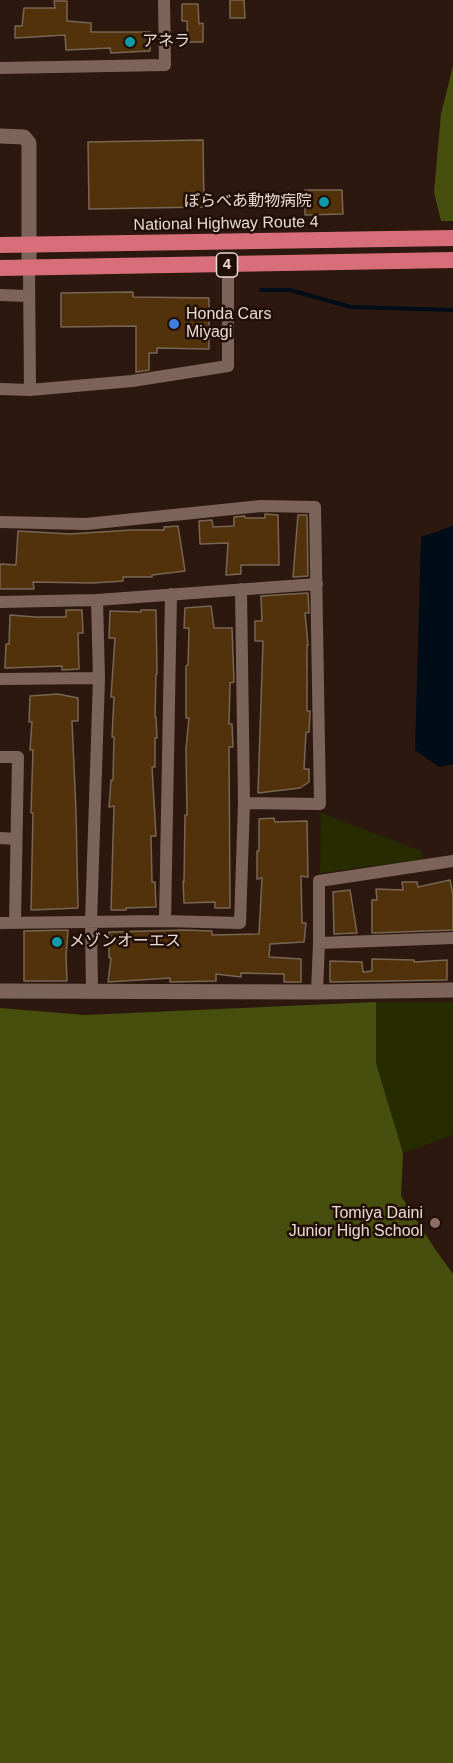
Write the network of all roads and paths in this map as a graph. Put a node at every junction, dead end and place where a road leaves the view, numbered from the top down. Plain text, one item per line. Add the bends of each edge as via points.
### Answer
1 (164, 0) edge
2 (0, 68) edge
3 (0, 136) edge
4 (453, 238) edge
5 (29, 244) junction
6 (0, 245) edge
7 (453, 260) edge
8 (228, 265) junction
9 (29, 267) junction
10 (0, 268) edge
11 (0, 295) edge
12 (28, 296) junction
13 (0, 389) edge
14 (30, 390) junction
15 (0, 522) edge
16 (317, 585) junction
17 (241, 589) junction
18 (171, 594) junction
19 (97, 600) junction
20 (0, 602) edge
21 (99, 678) junction
22 (0, 679) edge
23 (0, 757) edge
24 (244, 803) junction
25 (0, 838) edge
26 (16, 839) junction
27 (453, 861) edge
28 (165, 921) junction
29 (91, 922) junction
30 (0, 923) edge
31 (15, 923) junction
32 (453, 938) edge
33 (320, 943) junction
34 (453, 990) edge
35 (0, 991) edge
36 (92, 992) junction
37 (316, 992) junction

1 - 2 street via 165,65
3 - 5 street via 24,137 29,143
4 - 5 highway, National Highway Route 4 / 4
5 - 6 highway, National Highway Route 4 / 4
5 - 9 street
7 - 8 highway, 4
8 - 9 highway, 4
8 - 14 street via 228,366 132,381
9 - 10 highway, 4
9 - 12 street
11 - 12 street
12 - 14 street
13 - 14 street
15 - 16 street via 86,524 261,506 315,507
16 - 17 street
16 - 24 street via 320,804
17 - 18 street
17 - 24 street
18 - 19 street
18 - 28 street
19 - 20 street
19 - 21 street
21 - 22 street
21 - 29 street
23 - 26 street via 18,757
24 - 28 street via 240,923
25 - 26 street
26 - 31 street
27 - 33 street via 319,881
28 - 29 street
29 - 31 street
29 - 36 street
30 - 31 street
32 - 33 street
33 - 37 street
34 - 37 street
35 - 36 street
36 - 37 street

